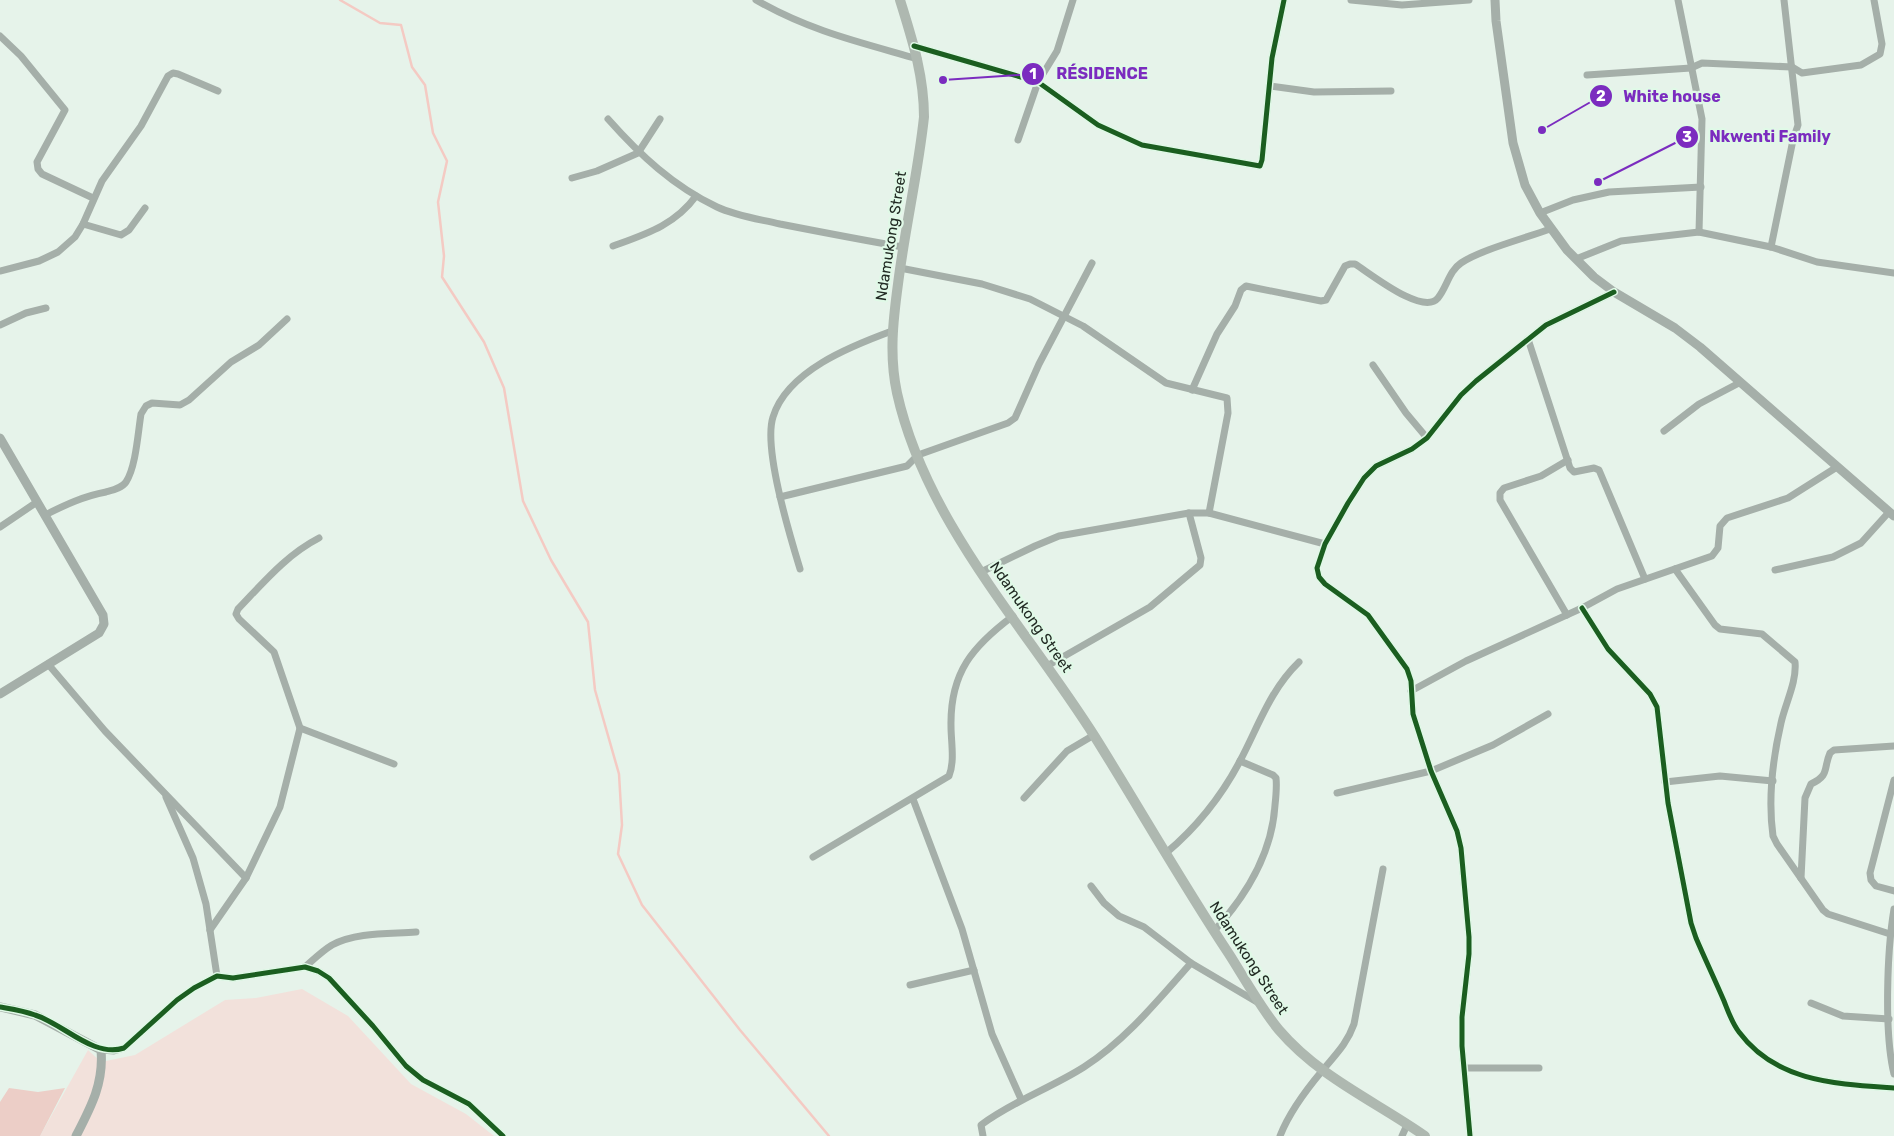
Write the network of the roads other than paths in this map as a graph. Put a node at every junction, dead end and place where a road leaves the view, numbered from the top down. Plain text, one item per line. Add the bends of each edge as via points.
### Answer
1 (756, 0) edge
2 (900, 0) edge
3 (1073, 0) edge
4 (1284, 0) edge
5 (1351, 0) edge
6 (1469, 0) edge
7 (1495, 0) edge
8 (1678, 0) edge
9 (1784, 0) edge
10 (1874, 0) edge
11 (0, 36) edge
12 (914, 46) junction
13 (918, 59) junction
14 (1792, 67) junction
15 (1691, 68) junction
16 (1587, 75) dead end
17 (1038, 82) junction
18 (1270, 86) junction
19 (218, 91) dead end
20 (1391, 91) dead end
21 (660, 119) dead end
22 (608, 120) dead end
23 (1018, 140) dead end
24 (638, 152) junction
25 (572, 178) dead end
26 (1701, 187) junction
27 (696, 196) junction
28 (93, 198) junction
29 (145, 208) dead end
30 (1540, 213) junction
31 (83, 224) junction
32 (1550, 229) junction
33 (1699, 232) junction
34 (613, 246) dead end
35 (903, 247) junction
36 (1771, 247) junction
37 (1576, 259) junction
38 (1092, 263) dead end
39 (900, 268) junction
40 (0, 271) edge
41 (1894, 273) edge
42 (1614, 292) junction
43 (46, 308) dead end
44 (1064, 317) junction
45 (287, 319) dead end
46 (0, 325) edge
47 (892, 331) junction
48 (1528, 339) junction
49 (1372, 365) dead end
50 (1739, 383) junction
51 (1192, 390) junction
52 (1664, 432) dead end
53 (0, 438) edge
54 (1427, 438) junction
55 (918, 455) junction
56 (1568, 460) junction
57 (1837, 467) junction
58 (780, 497) junction
59 (37, 502) junction
60 (1189, 513) junction
61 (1209, 513) junction
62 (1892, 514) edge
63 (45, 515) junction
64 (0, 527) edge
65 (319, 538) dead end
66 (1325, 544) junction
67 (800, 569) dead end
68 (1675, 569) junction
69 (1775, 570) dead end
70 (982, 572) junction
71 (1645, 579) junction
72 (1582, 608) junction
73 (1567, 615) junction
74 (1013, 616) junction
75 (1299, 662) dead end
76 (48, 664) junction
77 (1047, 666) junction
78 (1412, 690) junction
79 (1, 692) edge
80 (1548, 714) dead end
81 (300, 728) junction
82 (1094, 735) junction
83 (1894, 746) edge
84 (1240, 761) junction
85 (394, 764) dead end
86 (1431, 771) junction
87 (1894, 780) edge
88 (1773, 781) junction
89 (1665, 782) junction
90 (164, 792) junction
91 (1337, 793) dead end
92 (1024, 798) dead end
93 (913, 799) junction
94 (1166, 853) junction
95 (813, 857) dead end
96 (1383, 869) dead end
97 (246, 878) junction
98 (1801, 878) junction
99 (1091, 886) dead end
100 (1894, 891) edge
101 (1894, 909) edge
102 (210, 930) junction
103 (1214, 931) junction
104 (416, 932) dead end
105 (1890, 934) junction
106 (1191, 963) junction
107 (305, 967) junction
108 (974, 970) junction
109 (217, 976) junction
110 (910, 985) dead end
111 (1811, 1003) dead end
112 (1262, 1005) junction
113 (0, 1007) edge
114 (1889, 1019) junction
115 (102, 1050) junction
116 (1464, 1068) junction
117 (1539, 1068) dead end
118 (1321, 1071) junction
119 (1894, 1074) edge
120 (1894, 1088) edge
121 (1021, 1099) junction
122 (1408, 1124) junction
123 (76, 1136) edge
124 (502, 1136) edge
125 (983, 1136) edge
126 (1280, 1136) edge
127 (1402, 1136) edge
128 (1425, 1136) edge
129 (1470, 1136) edge

1 - 13 street via 824,33
2 - 12 main road, Ndamukong Street
3 - 17 street via 1057,51
4 - 18 street via 1272,58
5 - 6 street via 1402,5
7 - 30 street via 1513,143 1525,185
8 - 15 street
9 - 14 street
10 - 14 street via 1882,44 1880,54 1861,65 1802,73
11 - 28 street via 21,56 65,110 37,162 38,169 42,174
12 - 13 main road, Ndamukong Street
12 - 17 street
13 - 35 main road, Ndamukong Street via 924,92 924,117
14 - 15 street via 1702,63
14 - 36 street via 1798,125
15 - 16 street
15 - 26 street via 1702,119
17 - 18 street via 1098,125 1142,146 1253,166 1260,166 1262,160
17 - 23 street
18 - 20 street via 1314,92
19 - 28 street via 178,74 168,76 141,126
21 - 24 street
22 - 24 street
24 - 25 street via 597,171
24 - 27 street
26 - 30 street via 1609,192 1573,200
26 - 33 street
27 - 34 street via 669,223
27 - 35 street via 719,208 752,218
28 - 31 street
29 - 31 street via 121,235
30 - 32 street
31 - 40 street via 75,238 58,252 39,261
32 - 37 street
32 - 51 street via 1459,264 1433,303 1427,304 1403,295 1355,264 1345,266 1326,300 1246,286 1209,349
33 - 36 street
33 - 37 street via 1621,241
35 - 39 main road, Ndamukong Street
36 - 41 street via 1817,262
37 - 42 street via 1594,278
38 - 44 street
39 - 44 street via 1011,292
39 - 47 main road, Ndamukong Street
42 - 48 street via 1560,318
42 - 50 street via 1675,328
43 - 46 street
44 - 51 street via 1125,353 1166,384
44 - 55 street via 1015,418
45 - 63 street via 259,345 231,362 189,400 180,405 152,403 146,406 141,414 130,475 125,484 114,490 89,495
47 - 55 main road, Ndamukong Street via 897,393
47 - 58 street via 863,342 809,371 798,379 779,404 772,417 771,430
48 - 54 street via 1461,395
48 - 56 street
49 - 54 street
50 - 52 street via 1699,404
50 - 57 street
51 - 61 street via 1220,394 1227,398 1228,405
53 - 59 street
54 - 66 street via 1376,466 1364,478
55 - 58 street via 907,466
55 - 70 main road, Ndamukong Street via 937,503
56 - 71 street via 1574,472 1599,470
56 - 73 street via 1541,476 1504,488 1500,493 1500,500
57 - 62 street
57 - 68 street via 1788,498 1727,518 1720,526 1716,552
58 - 67 street
59 - 63 street
59 - 64 street
60 - 61 street
60 - 70 street via 1059,536
60 - 77 street via 1200,565 1150,607
61 - 66 street
62 - 69 street via 1861,543 1833,558
63 - 76 street via 103,615 104,624 99,634
65 - 81 street via 278,567 236,614 274,652
66 - 78 street via 1317,568 1319,576 1325,584 1368,615 1407,668
68 - 71 street
68 - 88 street via 1715,625 1727,631 1762,634 1795,662 1781,723
70 - 74 main road, Ndamukong Street
71 - 72 street via 1617,589
72 - 73 street
72 - 89 street via 1608,649 1650,694 1657,707
73 - 78 street via 1466,661
74 - 77 main road, Ndamukong Street
74 - 93 street via 976,647 961,673 951,722 952,769 949,776
75 - 84 street via 1269,699
76 - 79 street
76 - 90 street via 105,731
77 - 82 main road, Ndamukong Street
78 - 86 street via 1413,714
80 - 86 street via 1486,748
81 - 85 street
81 - 97 street via 280,807
82 - 92 street via 1067,751
82 - 94 main road, Ndamukong Street
83 - 98 street via 1830,752 1822,779 1811,784 1805,798
84 - 94 street via 1203,818
84 - 103 street via 1276,778 1274,821 1269,843 1252,882
86 - 91 street
86 - 116 street via 1457,830 1461,848 1469,954 1462,1017
87 - 100 street via 1870,873 1876,886
88 - 89 street via 1720,776
88 - 98 street via 1774,836
89 - 120 street via 1691,923 1739,1032 1758,1053 1789,1072 1852,1085
90 - 97 street
90 - 102 street via 193,858
93 - 95 street
93 - 108 street
94 - 103 main road, Ndamukong Street
96 - 118 street via 1354,1024 1344,1047
97 - 102 street
98 - 105 street via 1828,914
99 - 106 street via 1110,909 1144,927
101 - 105 street
102 - 109 street
103 - 112 main road, Ndamukong Street
104 - 107 street via 344,941 326,949
105 - 114 street
106 - 112 street
106 - 121 street via 1148,1011 1100,1055 1068,1076
107 - 109 street via 234,978
107 - 124 street via 328,978 413,1072 469,1104
108 - 110 street
108 - 121 street via 995,1042
109 - 115 street via 177,1000 124,1048
111 - 114 street via 1849,1017
112 - 118 main road, Ndamukong Street via 1278,1028
113 - 115 street via 36,1015
114 - 119 street
115 - 123 street via 101,1082
116 - 117 street
116 - 129 street
118 - 122 main road, Ndamukong Street
118 - 126 street
121 - 125 street via 981,1124
122 - 127 street
122 - 128 main road, Ndamukong Street

